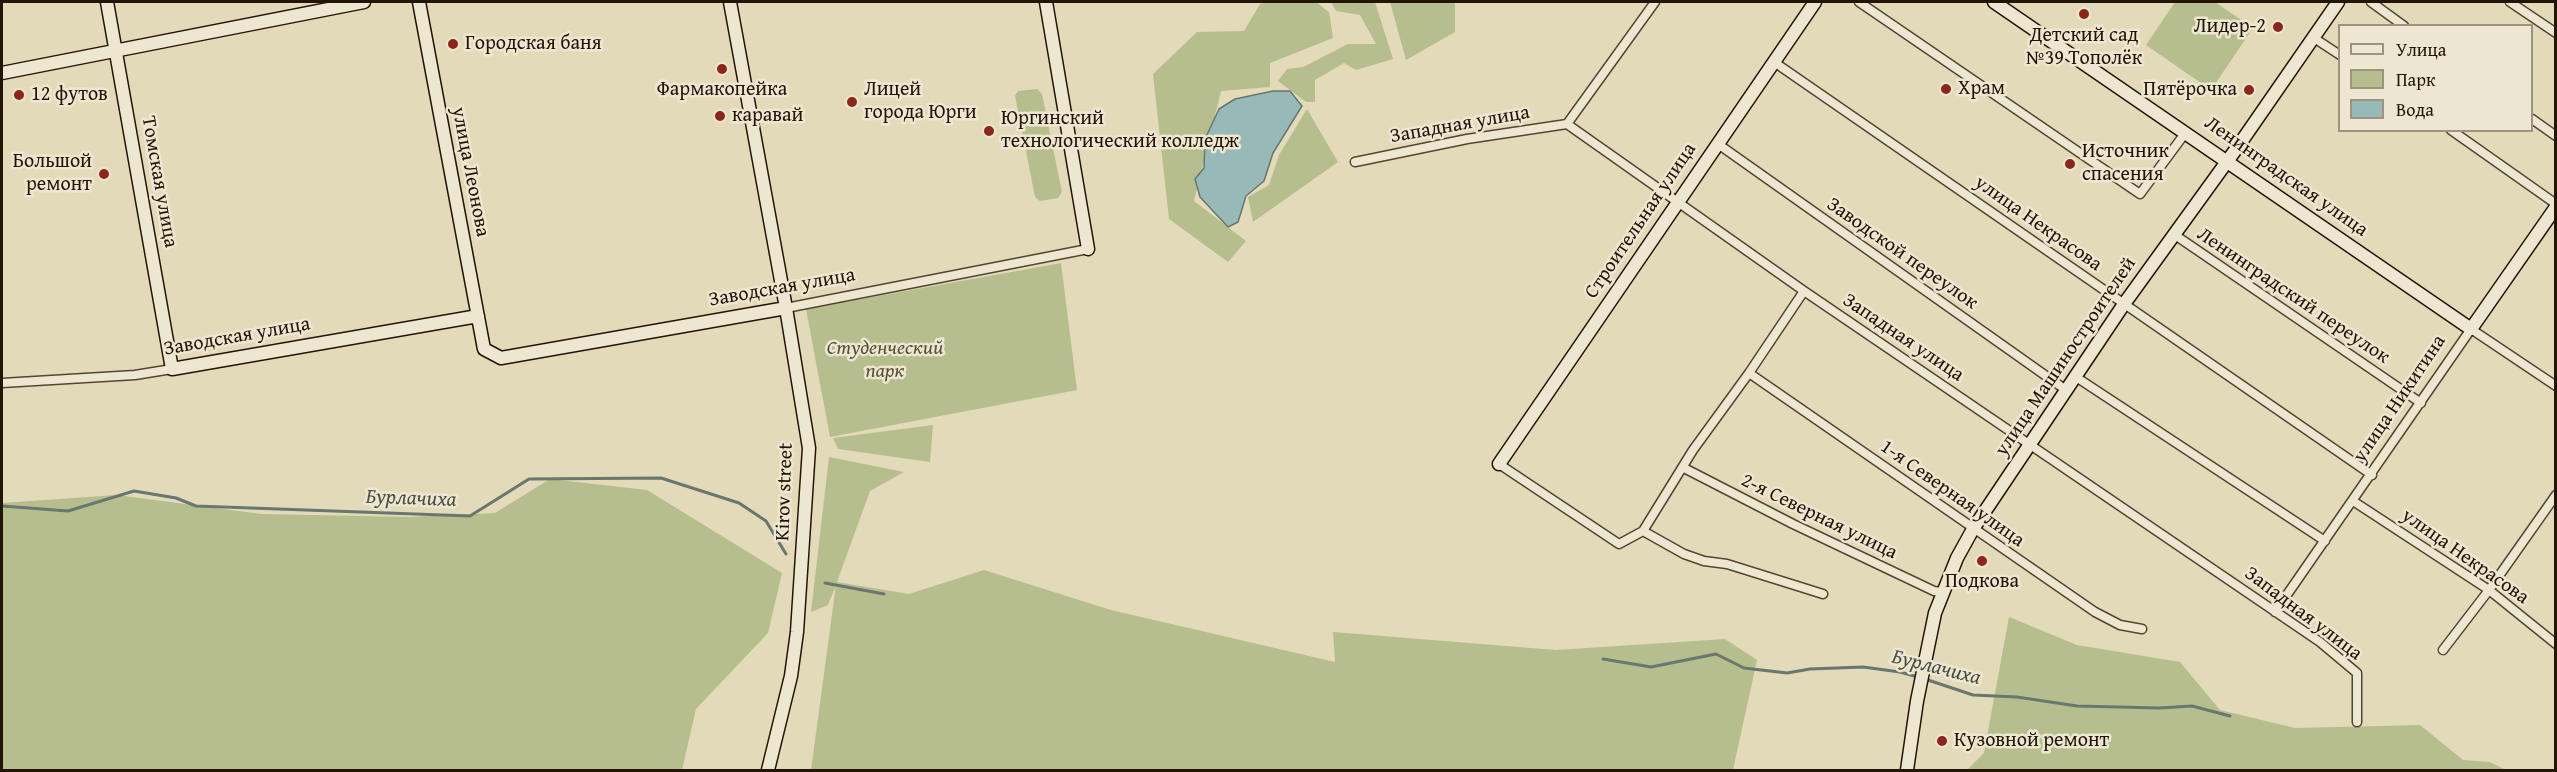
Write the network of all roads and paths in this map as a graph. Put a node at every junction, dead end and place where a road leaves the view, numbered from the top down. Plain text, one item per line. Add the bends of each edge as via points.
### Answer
1 (107, 2) edge
2 (364, 2) edge
3 (419, 2) edge
4 (730, 2) edge
5 (1046, 2) edge
6 (1654, 2) edge
7 (1815, 2) edge
8 (1859, 2) edge
9 (1994, 2) edge
10 (2338, 2) edge
11 (2372, 2) edge
12 (2510, 2) edge
13 (2401, 24) edge
14 (2556, 33) edge
15 (2313, 38) junction
16 (116, 51) junction
17 (2338, 54) edge
18 (1774, 62) junction
19 (2, 73) edge
20 (2533, 119) edge
21 (1567, 124) junction
22 (2186, 132) junction
23 (2454, 132) edge
24 (2556, 136) edge
25 (1718, 144) junction
26 (2228, 160) junction
27 (1355, 162) dead end
28 (1678, 201) junction
29 (2556, 206) edge
30 (2175, 236) junction
31 (1088, 249) joint
32 (1804, 291) junction
33 (2124, 304) junction
34 (786, 308) junction
35 (478, 316) junction
36 (2471, 329) junction
37 (484, 349) joint
38 (171, 369) junction
39 (1749, 373) junction
40 (2076, 377) junction
41 (2, 383) edge
42 (2556, 386) edge
43 (2066, 390) junction
44 (2421, 404) junction
45 (2029, 445) junction
46 (1499, 464) joint
47 (1684, 468) junction
48 (2372, 475) junction
49 (2556, 495) edge
50 (2353, 501) junction
51 (1973, 529) junction
52 (1643, 531) junction
53 (2325, 541) junction
54 (2489, 590) junction
55 (1941, 591) junction
56 (1823, 594) dead end
57 (2275, 612) junction
58 (2142, 629) dead end
59 (2556, 644) edge
60 (2443, 650) dead end
61 (2357, 722) dead end
62 (768, 771) edge
63 (1907, 771) edge

1 - 16 street, Томская улица
2 - 16 street
3 - 35 street, улица Леонова
4 - 34 street, Kirov street
5 - 31 street
6 - 21 street
7 - 18 street, Строительная улица
8 - 22 street via 2140,194
9 - 22 street, Ленинградская улица
10 - 15 street, улица Машиностроителей
11 - 13 street
12 - 14 street
15 - 17 street
15 - 26 street, улица Машиностроителей
16 - 19 street
16 - 38 street, Томская улица
18 - 25 street, Строительная улица
18 - 33 street, улица Некрасова
20 - 24 street
21 - 27 street, Западная улица
21 - 28 street, Западная улица
22 - 26 street, Ленинградская улица
23 - 29 street
25 - 28 street, Строительная улица
25 - 43 street, Заводской переулок
26 - 30 street, улица Машиностроителей
26 - 36 street, Ленинградская улица
28 - 32 street, Западная улица
28 - 46 street, Строительная улица
29 - 36 street, улица Никитина
30 - 33 street, улица Машиностроителей
30 - 44 street, Ленинградский переулок
31 - 34 street, Заводская улица
32 - 39 street
32 - 45 street, Западная улица
33 - 40 street, улица Машиностроителей
33 - 48 street, улица Некрасова
34 - 37 street, Заводская улица via 501,358
34 - 62 street, Kirov street via 809,459 797,632 791,676
35 - 37 street, улица Леонова
35 - 38 street, Заводская улица
36 - 42 street, Ленинградская улица
36 - 44 street, улица Никитина
38 - 41 street, Заводская улица via 135,375
39 - 47 street
39 - 51 street, 1-я Северная улица
40 - 43 street, улица Машиностроителей
40 - 53 street
43 - 45 street, улица Машиностроителей
44 - 48 street, улица Никитина
45 - 51 street, улица Машиностроителей
45 - 57 street, Западная улица
46 - 52 street via 1619,544
47 - 52 street
47 - 55 street, 2-я Северная улица via 1793,524
48 - 50 street, улица Никитина
49 - 54 street
50 - 53 street, улица Никитина
50 - 54 street, улица Некрасова
51 - 55 street, улица Машиностроителей
51 - 58 street, 1-я Северная улица via 2095,612 2120,625
52 - 56 street via 1694,557
53 - 57 street, улица Никитина
54 - 59 street, улица Некрасова
54 - 60 street
55 - 63 street, улица Машиностроителей via 1917,701
57 - 61 street, Западная улица via 2357,673

